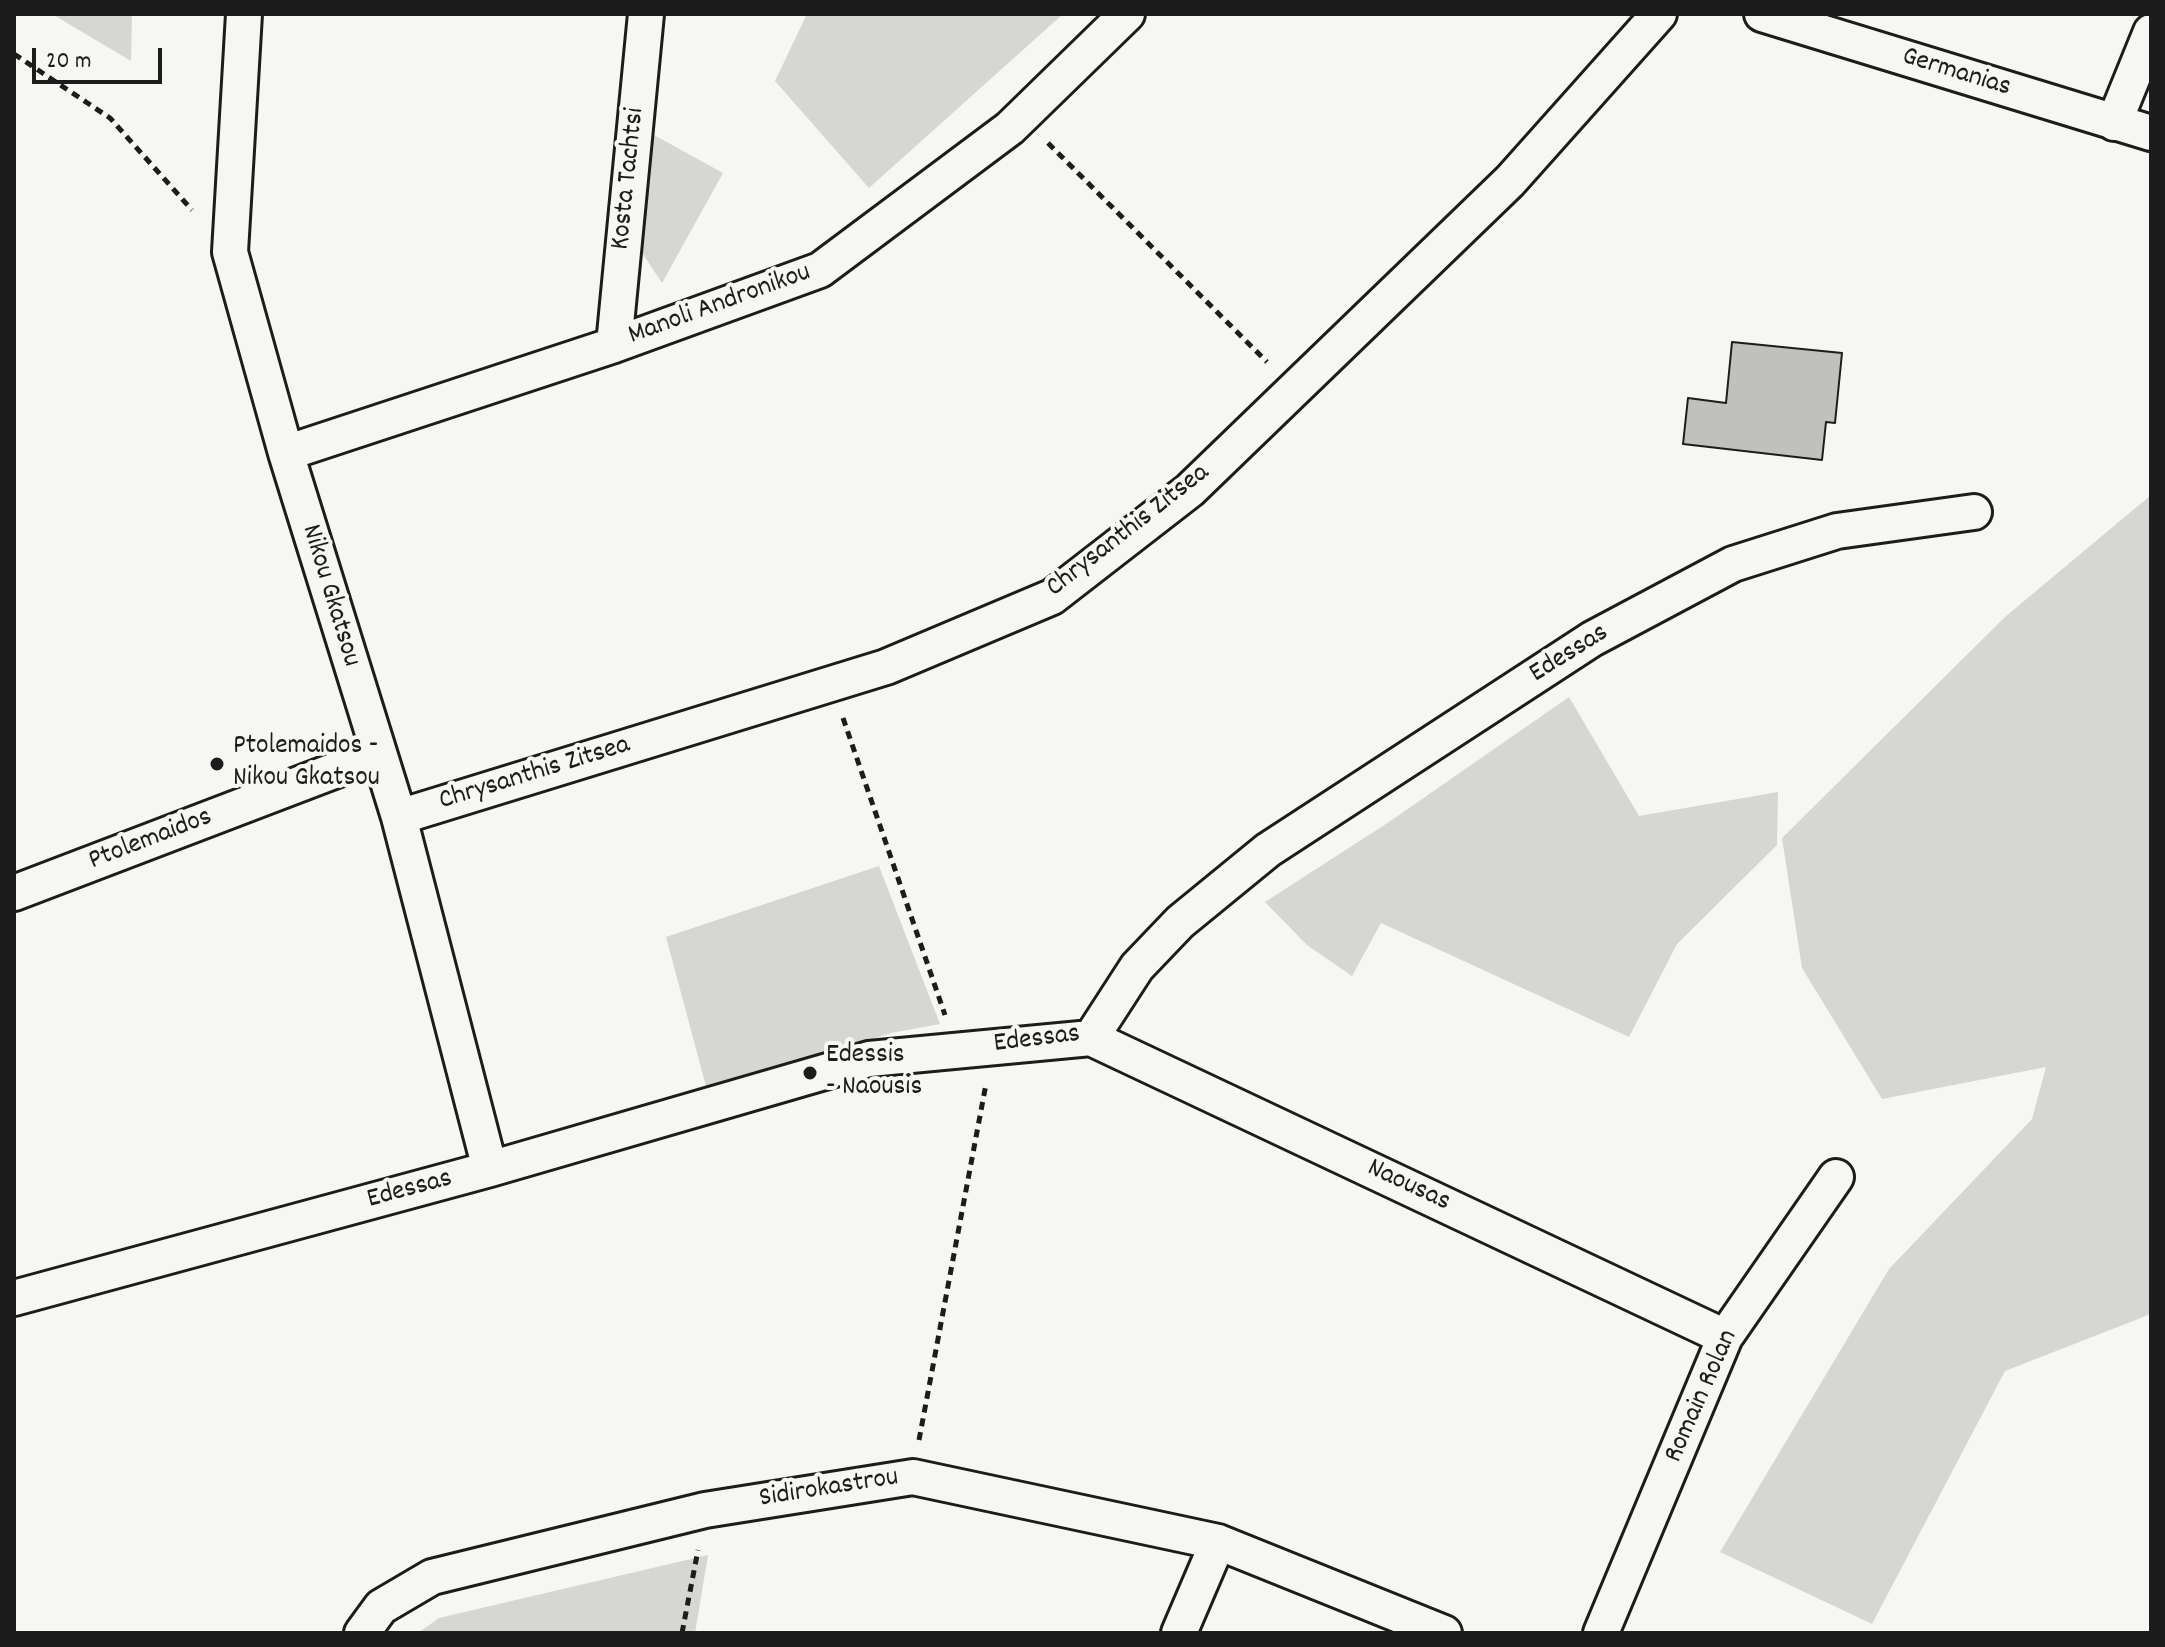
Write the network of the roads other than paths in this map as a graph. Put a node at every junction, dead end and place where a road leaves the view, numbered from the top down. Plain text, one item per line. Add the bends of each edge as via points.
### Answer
1 (244, 14) edge
2 (646, 14) edge
3 (1127, 14) edge
4 (1659, 14) edge
5 (1762, 14) edge
6 (2151, 32) edge
7 (2114, 123) junction
8 (2151, 133) edge
9 (614, 345) junction
10 (286, 453) junction
11 (1974, 512) dead end
12 (378, 754) junction
13 (399, 817) junction
14 (14, 893) edge
15 (1091, 1038) junction
16 (490, 1169) junction
17 (1836, 1177) dead end
18 (14, 1298) edge
19 (1725, 1337) junction
20 (1218, 1542) junction
21 (362, 1633) edge
22 (1179, 1633) edge
23 (1444, 1633) edge
24 (1601, 1633) edge

1 - 10 street, Nikou Gkatsou via 230,252
2 - 9 street, Kosta Tachtsi
3 - 9 street, Manoli Andronikou via 1022,117 820,270
4 - 13 street, Chrysanthis Zitsea via 1510,181 1190,490 1052,597 886,667
5 - 7 street, Germanias
6 - 7 street
7 - 8 street, Germanias
9 - 10 street, Manoli Andronikou
10 - 12 street, Nikou Gkatsou
11 - 15 street, Edessas via 1837,531 1733,564 1592,639 1268,850 1180,922 1137,967
12 - 13 street, Nikou Gkatsou
12 - 14 street, Ptolemaidos
13 - 16 street, Nikou Gkatsou
15 - 16 street, Edessas via 869,1059
15 - 19 street, Naousas
16 - 18 street, Edessas
17 - 19 street, Romain Rolan
19 - 24 street, Romain Rolan
20 - 21 street, Sidirokastrou via 913,1477 705,1510 432,1577 381,1607
20 - 22 street
20 - 23 street, Sidirokastrou

